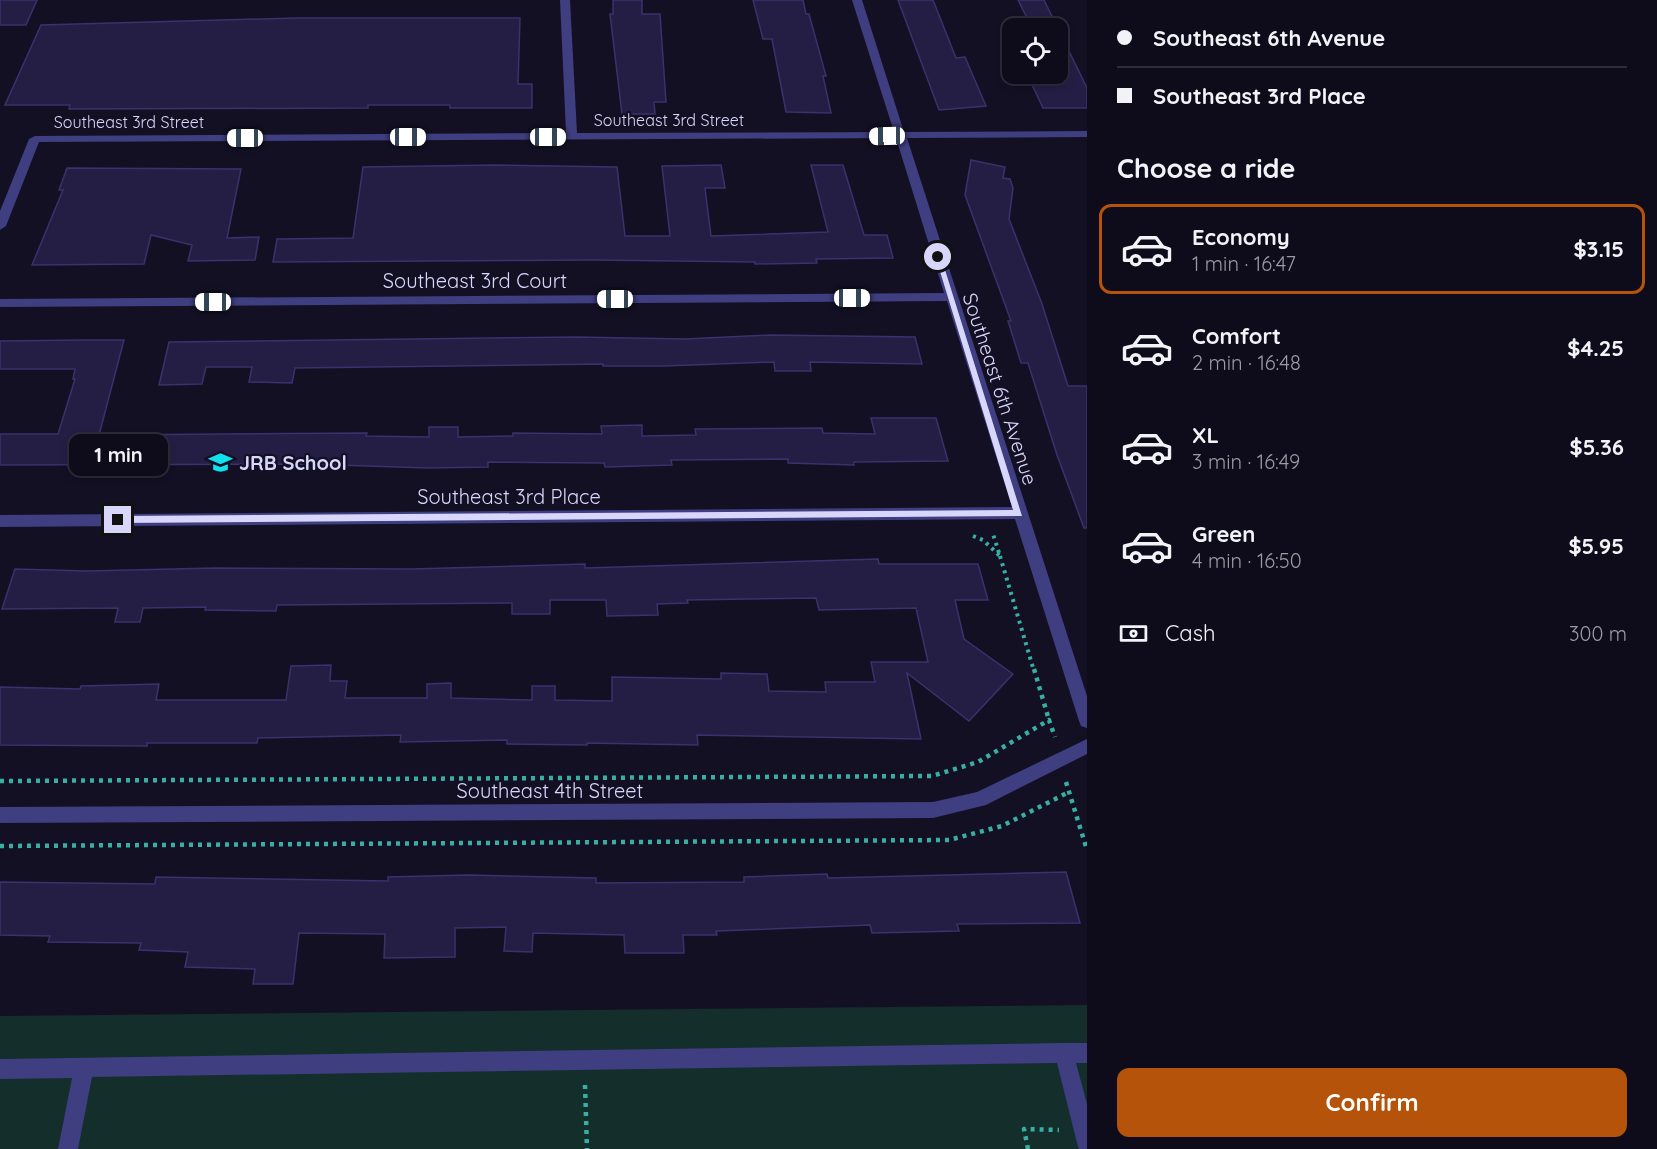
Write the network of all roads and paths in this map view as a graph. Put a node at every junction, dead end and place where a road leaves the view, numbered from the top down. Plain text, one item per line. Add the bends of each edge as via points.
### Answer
1 (565, 0) edge
2 (857, 0) edge
3 (1087, 134) edge
4 (899, 136) junction
5 (572, 137) junction
6 (0, 226) edge
7 (950, 297) junction
8 (0, 303) edge
9 (1019, 513) junction
10 (0, 521) edge
11 (1000, 556) dead end
12 (1049, 720) junction
13 (1087, 721) edge
14 (1087, 746) edge
15 (1059, 760) junction
16 (0, 781) edge
17 (1069, 792) junction
18 (0, 815) edge
19 (0, 846) edge
20 (1087, 850) edge
21 (1064, 1053) junction
22 (1087, 1053) edge
23 (584, 1060) junction
24 (84, 1068) junction
25 (0, 1069) edge
26 (1085, 1137) edge
27 (68, 1149) edge
28 (587, 1149) edge
29 (1028, 1149) edge

1 - 5 street
2 - 4 street, Southeast 6th Avenue
3 - 4 street, Southeast 3rd Street
4 - 5 street, Southeast 3rd Street
4 - 7 street, Southeast 6th Avenue
5 - 6 street, Southeast 3rd Street via 35,139
7 - 8 street, Southeast 3rd Court
7 - 9 street, Southeast 6th Avenue
9 - 10 street, Southeast 3rd Place
9 - 13 street, Southeast 6th Avenue
11 - 12 path
12 - 15 path
12 - 16 path via 967,768 932,776
14 - 15 street, Southeast 4th Street
15 - 17 path
15 - 18 street, Southeast 4th Street via 980,799 933,810
17 - 19 path via 1002,826 949,840
17 - 20 path
21 - 22 street
21 - 23 street
21 - 26 street
23 - 24 street
23 - 28 path
24 - 25 street
24 - 27 street
26 - 29 path via 1024,1129

